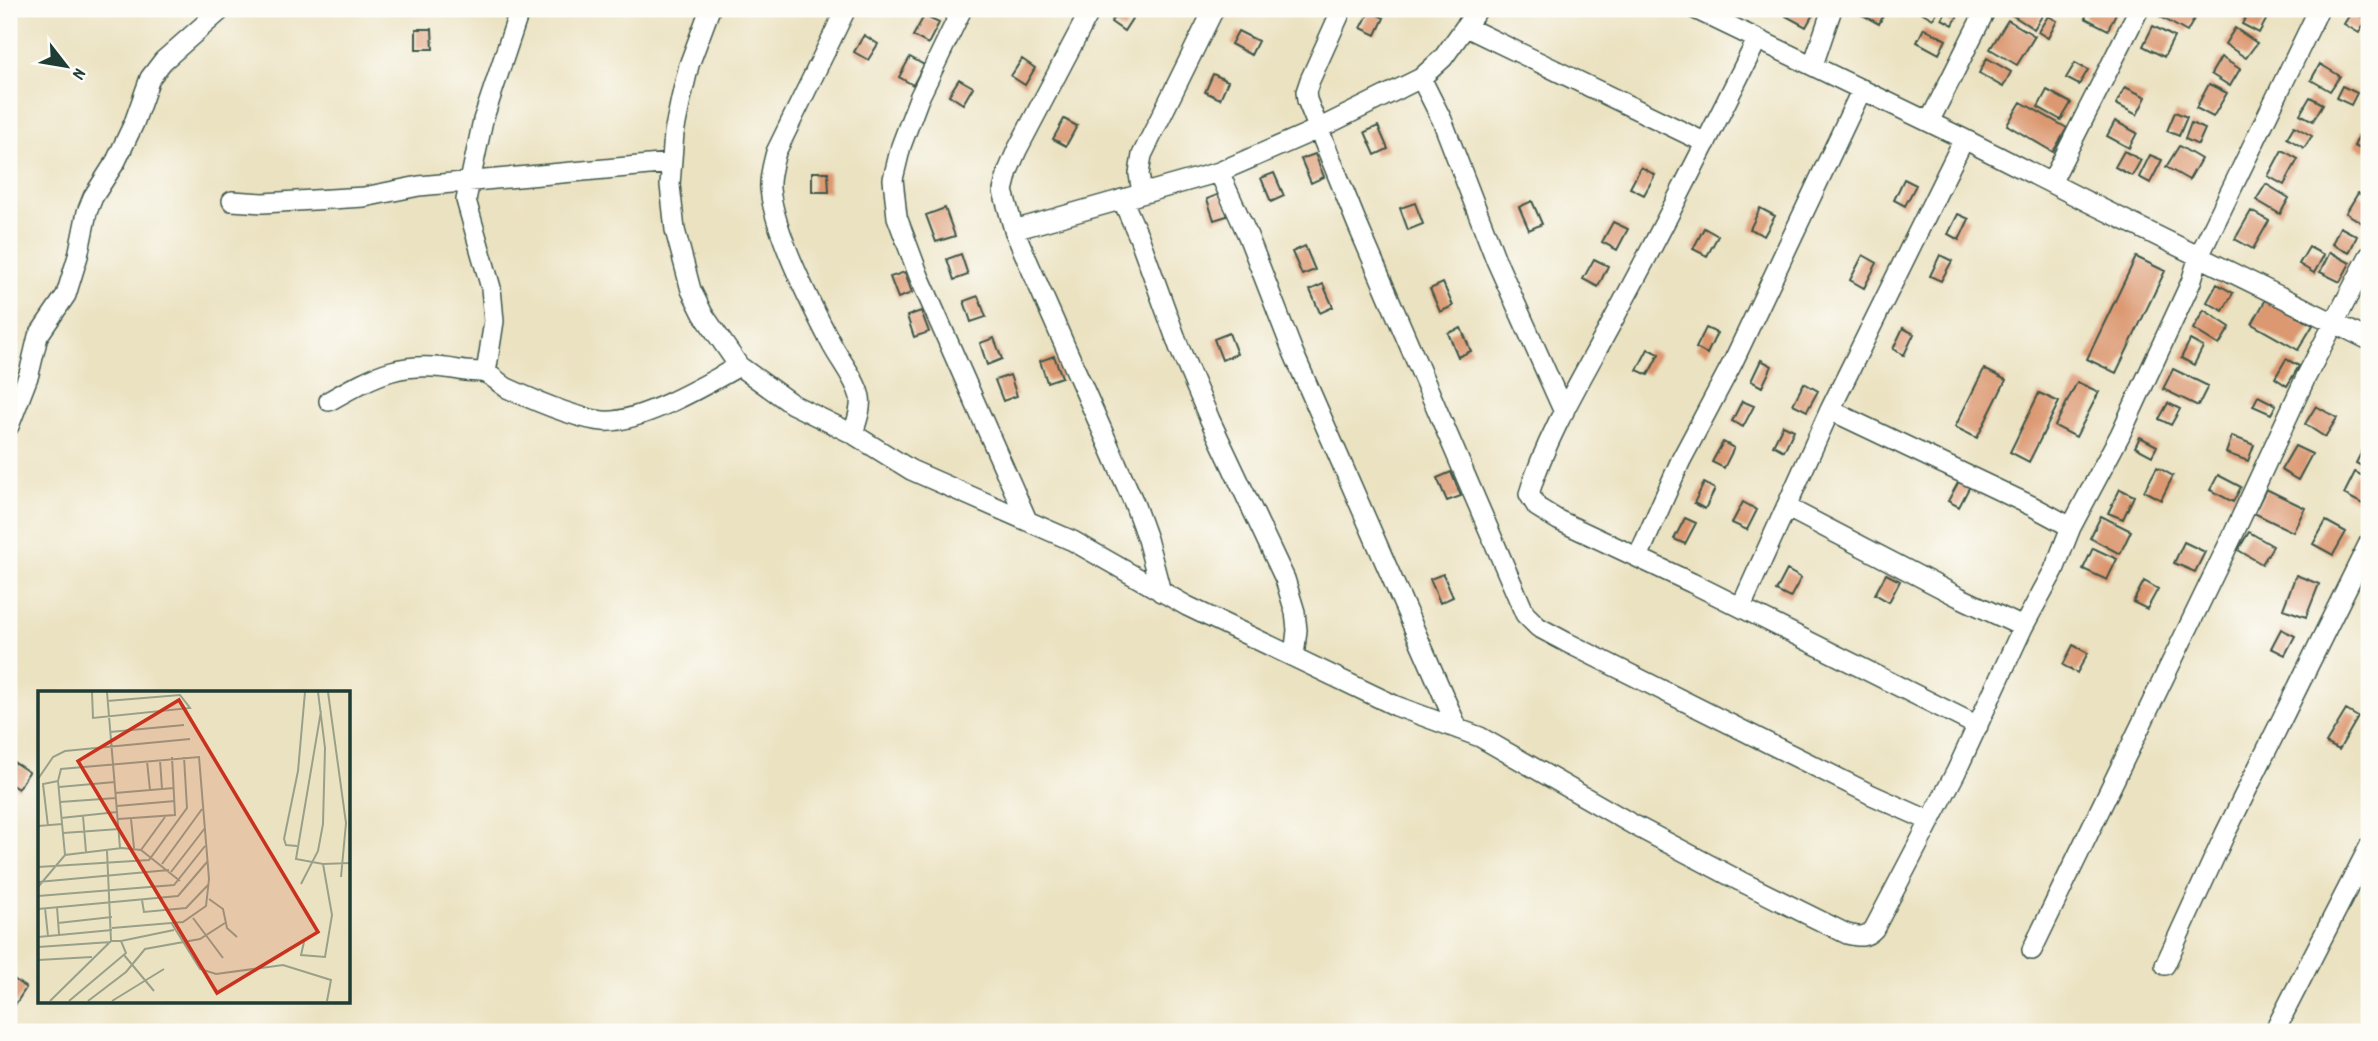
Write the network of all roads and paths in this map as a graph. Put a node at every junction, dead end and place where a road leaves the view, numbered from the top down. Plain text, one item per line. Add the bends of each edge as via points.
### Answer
1 (222, 9) edge
2 (520, 9) edge
3 (710, 9) edge
4 (846, 9) edge
5 (962, 9) edge
6 (1091, 9) edge
7 (1214, 9) edge
8 (1342, 9) edge
9 (1478, 9) edge
10 (1695, 9) edge
11 (1832, 9) edge
12 (1986, 9) edge
13 (2139, 9) edge
14 (2319, 9) edge
15 (1466, 27) junction
16 (1757, 40) junction
17 (1813, 65) junction
18 (1421, 78) junction
19 (1862, 89) junction
20 (1929, 122) junction
21 (1321, 128) junction
22 (1964, 139) junction
23 (1706, 143) junction
24 (671, 163) junction
25 (1219, 172) junction
26 (471, 181) junction
27 (2051, 183) junction
28 (1142, 193) junction
29 (1122, 199) junction
30 (232, 201) dead end
31 (1014, 230) junction
32 (2199, 256) junction
33 (2369, 256) edge
34 (2334, 322) junction
35 (2369, 340) edge
36 (739, 366) junction
37 (486, 373) junction
38 (329, 401) dead end
39 (1830, 410) junction
40 (1564, 412) junction
41 (9, 426) edge
42 (853, 434) junction
43 (1787, 507) junction
44 (1027, 520) junction
45 (2071, 527) junction
46 (2369, 544) edge
47 (1638, 557) junction
48 (1161, 592) junction
49 (1741, 607) junction
50 (2023, 627) junction
51 (1294, 657) junction
52 (1978, 726) junction
53 (1458, 729) junction
54 (1930, 821) junction
55 (2369, 847) edge
56 (2032, 950) dead end
57 (2165, 965) dead end
58 (2274, 1032) edge

1 - 41 street via 150,78 134,123 86,212 66,295 38,336
2 - 26 street via 483,120
3 - 24 street via 689,65
4 - 42 street via 776,152 770,189 792,260 832,346 855,383 860,400
5 - 44 street via 901,146 893,179 897,217
6 - 31 street via 1008,171 1003,191
7 - 28 street via 1142,155
8 - 21 street via 1306,92
9 - 15 street
10 - 16 street
11 - 17 street
12 - 20 street
13 - 27 street
14 - 32 street
15 - 18 street
15 - 23 street
16 - 17 street
16 - 23 street
17 - 19 street
18 - 21 street
18 - 40 street
19 - 20 street
19 - 47 street
20 - 22 street
21 - 25 street
21 - 54 street via 1358,226 1525,614 1566,642
22 - 27 street
22 - 39 street
23 - 40 street
24 - 26 street
24 - 36 street via 675,230 691,290
25 - 28 street
25 - 53 street
26 - 30 street via 364,197
26 - 37 street via 466,200 491,288 494,321
27 - 32 street
28 - 29 street
29 - 31 street
29 - 51 street via 1210,421 1285,579 1295,612
31 - 48 street via 1134,503
32 - 34 street
32 - 45 street via 2120,435
33 - 34 street
34 - 35 street
34 - 56 street
36 - 37 street via 680,398 624,419 603,421 505,387
36 - 42 street via 792,404
37 - 38 street via 441,366 392,369
39 - 43 street
39 - 45 street
40 - 47 street via 1529,494 1537,507 1558,520
42 - 44 street via 911,470
43 - 49 street
43 - 50 street
44 - 48 street
45 - 50 street
46 - 57 street
47 - 49 street
48 - 51 street
49 - 52 street
50 - 52 street
51 - 53 street via 1396,706
52 - 54 street
53 - 54 street via 1740,881 1859,937 1874,929
55 - 58 street

